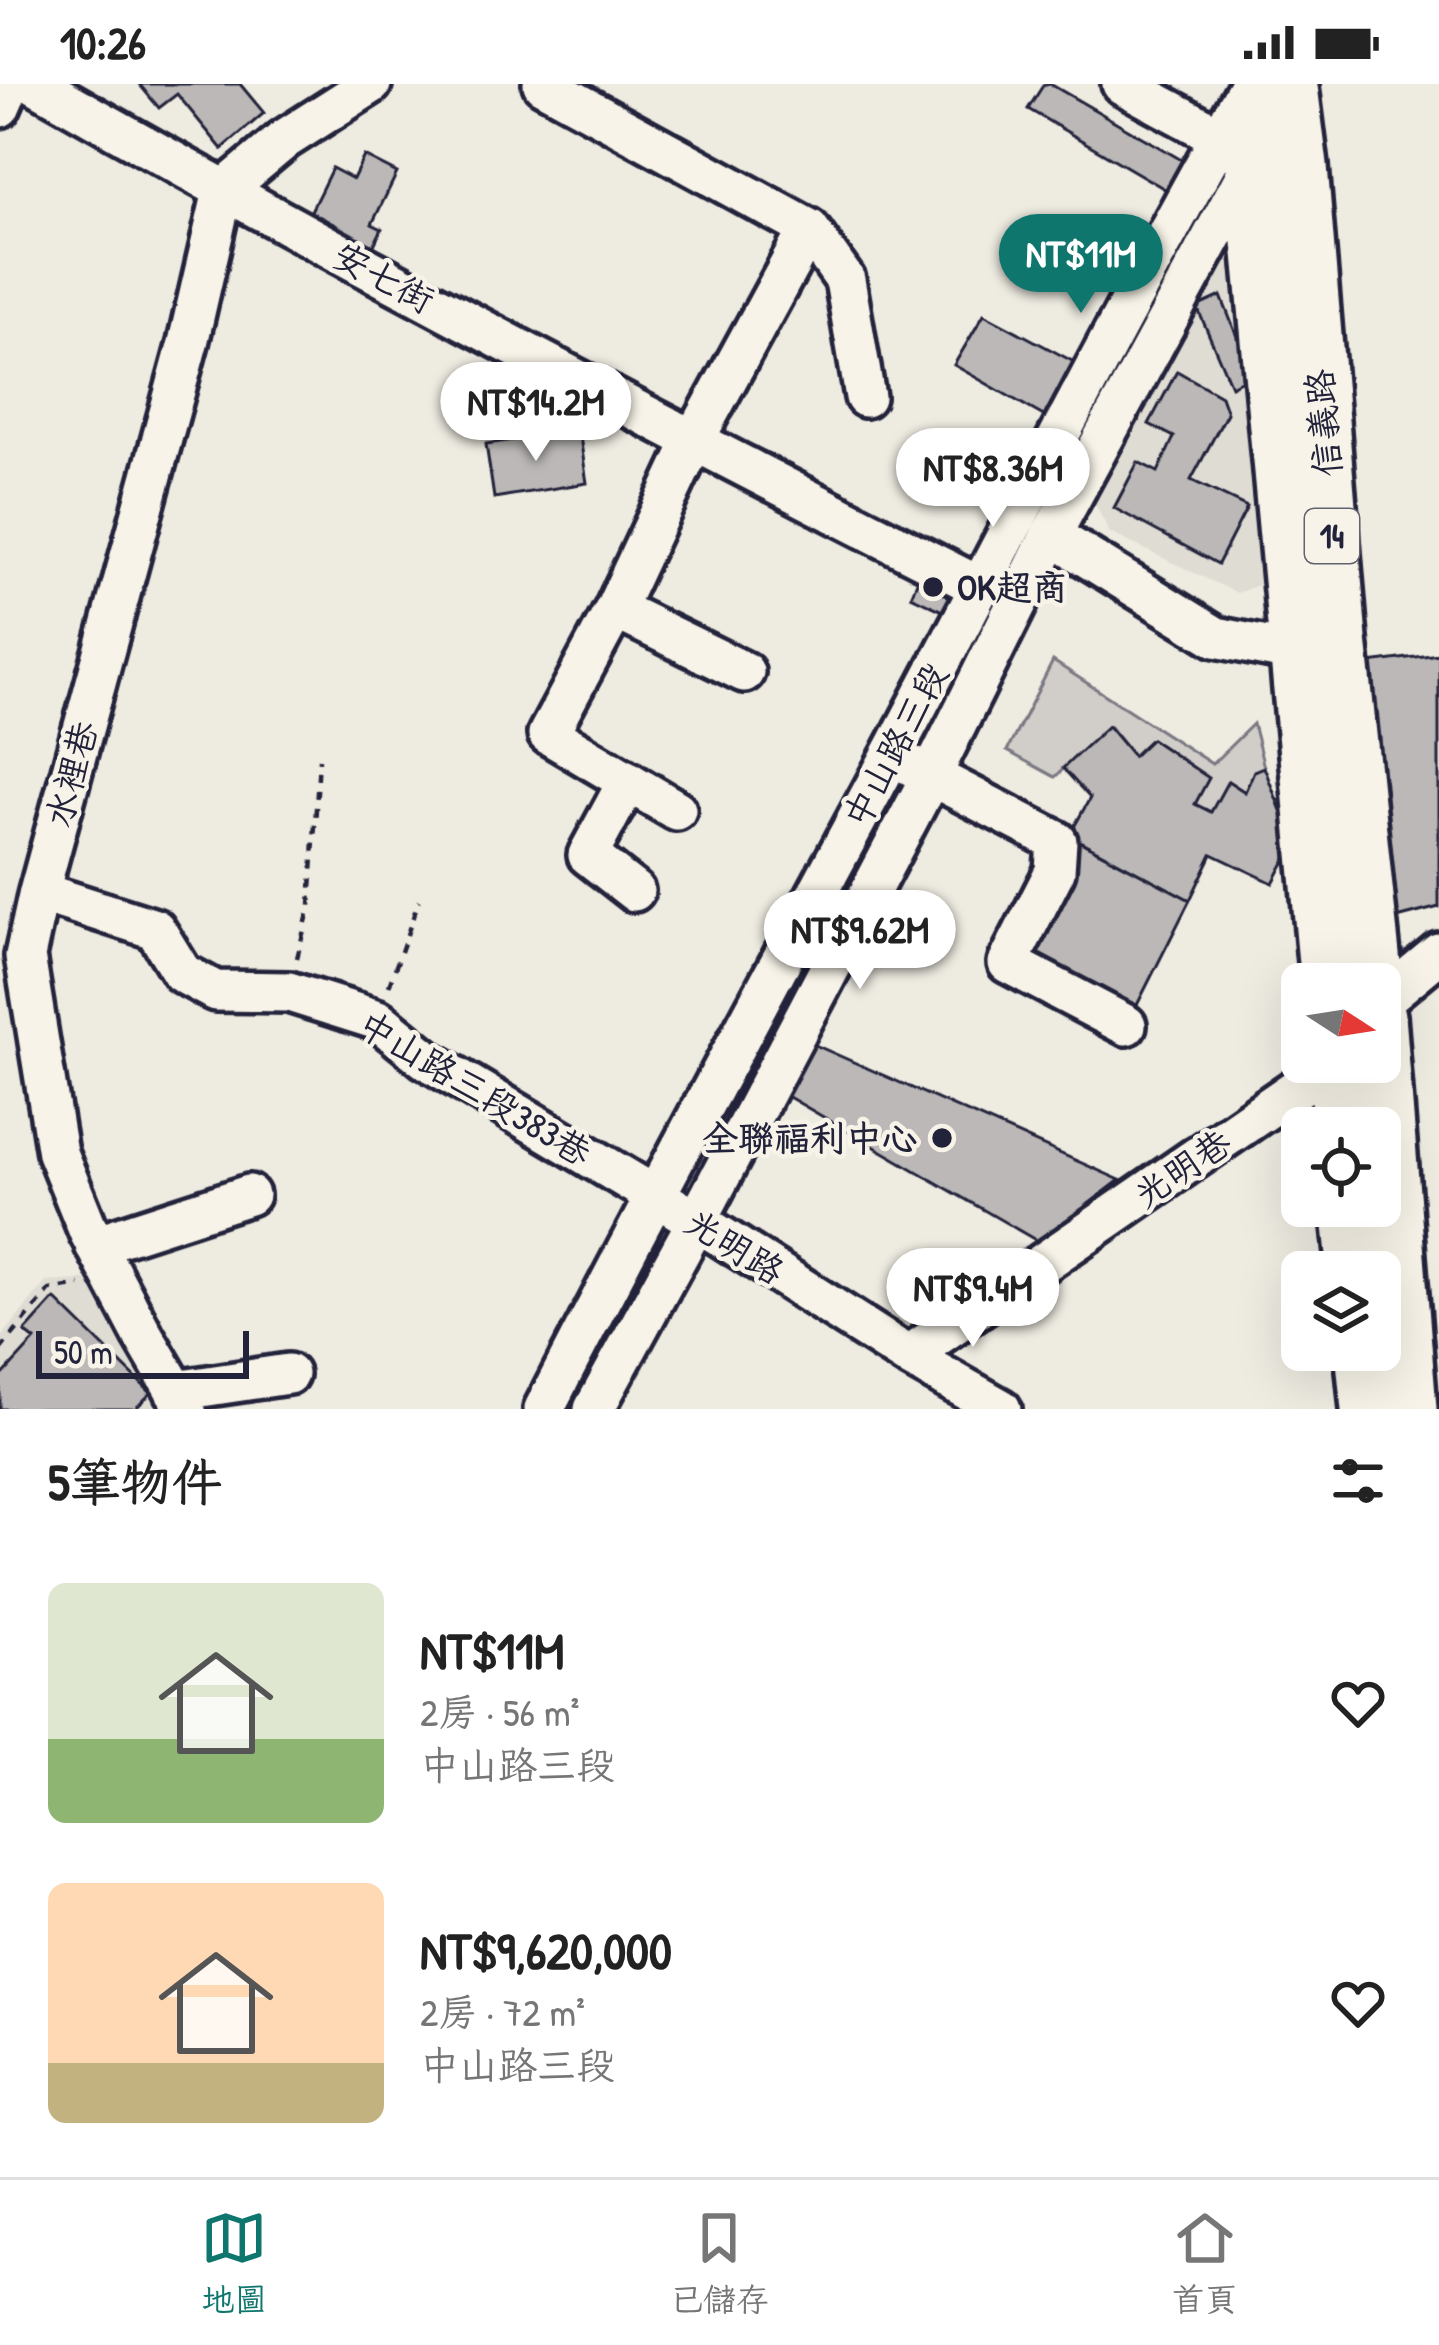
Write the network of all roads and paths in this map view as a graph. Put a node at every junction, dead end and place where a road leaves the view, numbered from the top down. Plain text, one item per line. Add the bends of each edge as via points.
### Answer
1 (10, 84) edge
2 (36, 84) edge
3 (371, 84) edge
4 (543, 84) edge
5 (1122, 84) edge
6 (1275, 85) edge
7 (0, 106) edge
8 (1236, 151) junction
9 (223, 190) junction
10 (809, 229) junction
11 (865, 397) dead end
12 (694, 442) junction
13 (1051, 535) junction
14 (979, 586) junction
15 (615, 609) junction
16 (1319, 646) junction
17 (744, 672) dead end
18 (891, 755) junction
19 (319, 759) dead end
20 (931, 776) junction
21 (628, 781) junction
22 (676, 810) dead end
23 (634, 891) dead end
24 (39, 892) junction
25 (418, 900) dead end
26 (1439, 952) edge
27 (1326, 963) edge
28 (1373, 963) edge
29 (1401, 985) edge
30 (289, 992) junction
31 (378, 1020) junction
32 (1126, 1025) dead end
33 (1305, 1083) edge
34 (1385, 1083) edge
35 (249, 1196) dead end
36 (653, 1197) junction
37 (697, 1221) junction
38 (95, 1245) junction
39 (114, 1280) junction
40 (0, 1350) edge
41 (908, 1355) junction
42 (1363, 1371) edge
43 (288, 1374) dead end
44 (181, 1400) edge
45 (544, 1409) edge
46 (594, 1409) edge
47 (1001, 1409) edge
48 (1367, 1409) edge
49 (1412, 1409) edge

1 - 7 street
2 - 9 street, 安七街
3 - 9 street
4 - 10 street
5 - 8 street
6 - 8 main road, 信義路 / 14
6 - 16 main road, 信義路 / 14 via 1302,166
8 - 13 street, 中山路三段
8 - 14 street, 中山路三段
8 - 16 main road, 信義路 / 14
9 - 12 street, 安七街
9 - 24 street, 水裡巷
10 - 11 street via 844,280
10 - 12 street
12 - 14 street, 安七街
12 - 15 street
13 - 14 street
13 - 16 street via 1216,637
13 - 20 street, 中山路三段
14 - 18 street, 中山路三段
15 - 17 street
15 - 21 street via 548,734
16 - 27 main road, 信義路 / 14
16 - 28 main road, 信義路 / 14
18 - 20 street
18 - 36 street, 中山路三段
19 - 30 path via 310,906
20 - 32 street via 1057,841 1055,871 1008,963
20 - 37 street, 中山路三段
21 - 22 street
21 - 23 street via 588,855
24 - 30 street, 中山路三段383巷 via 155,929 182,974 215,991
24 - 38 street, 水裡巷 via 28,977 57,1153
25 - 31 path
26 - 29 street
30 - 31 street, 中山路三段383巷
31 - 36 street, 中山路三段383巷 via 426,1059
33 - 41 street, 光明巷
34 - 49 main road
35 - 38 street
36 - 37 street, 光明路
36 - 45 street, 中山路三段
37 - 41 street, 光明路
37 - 46 street, 中山路三段
38 - 39 street, 水裡巷
39 - 40 path via 50,1290
39 - 44 street, 水裡巷
41 - 47 street, 光明路
42 - 48 main road
43 - 44 street

